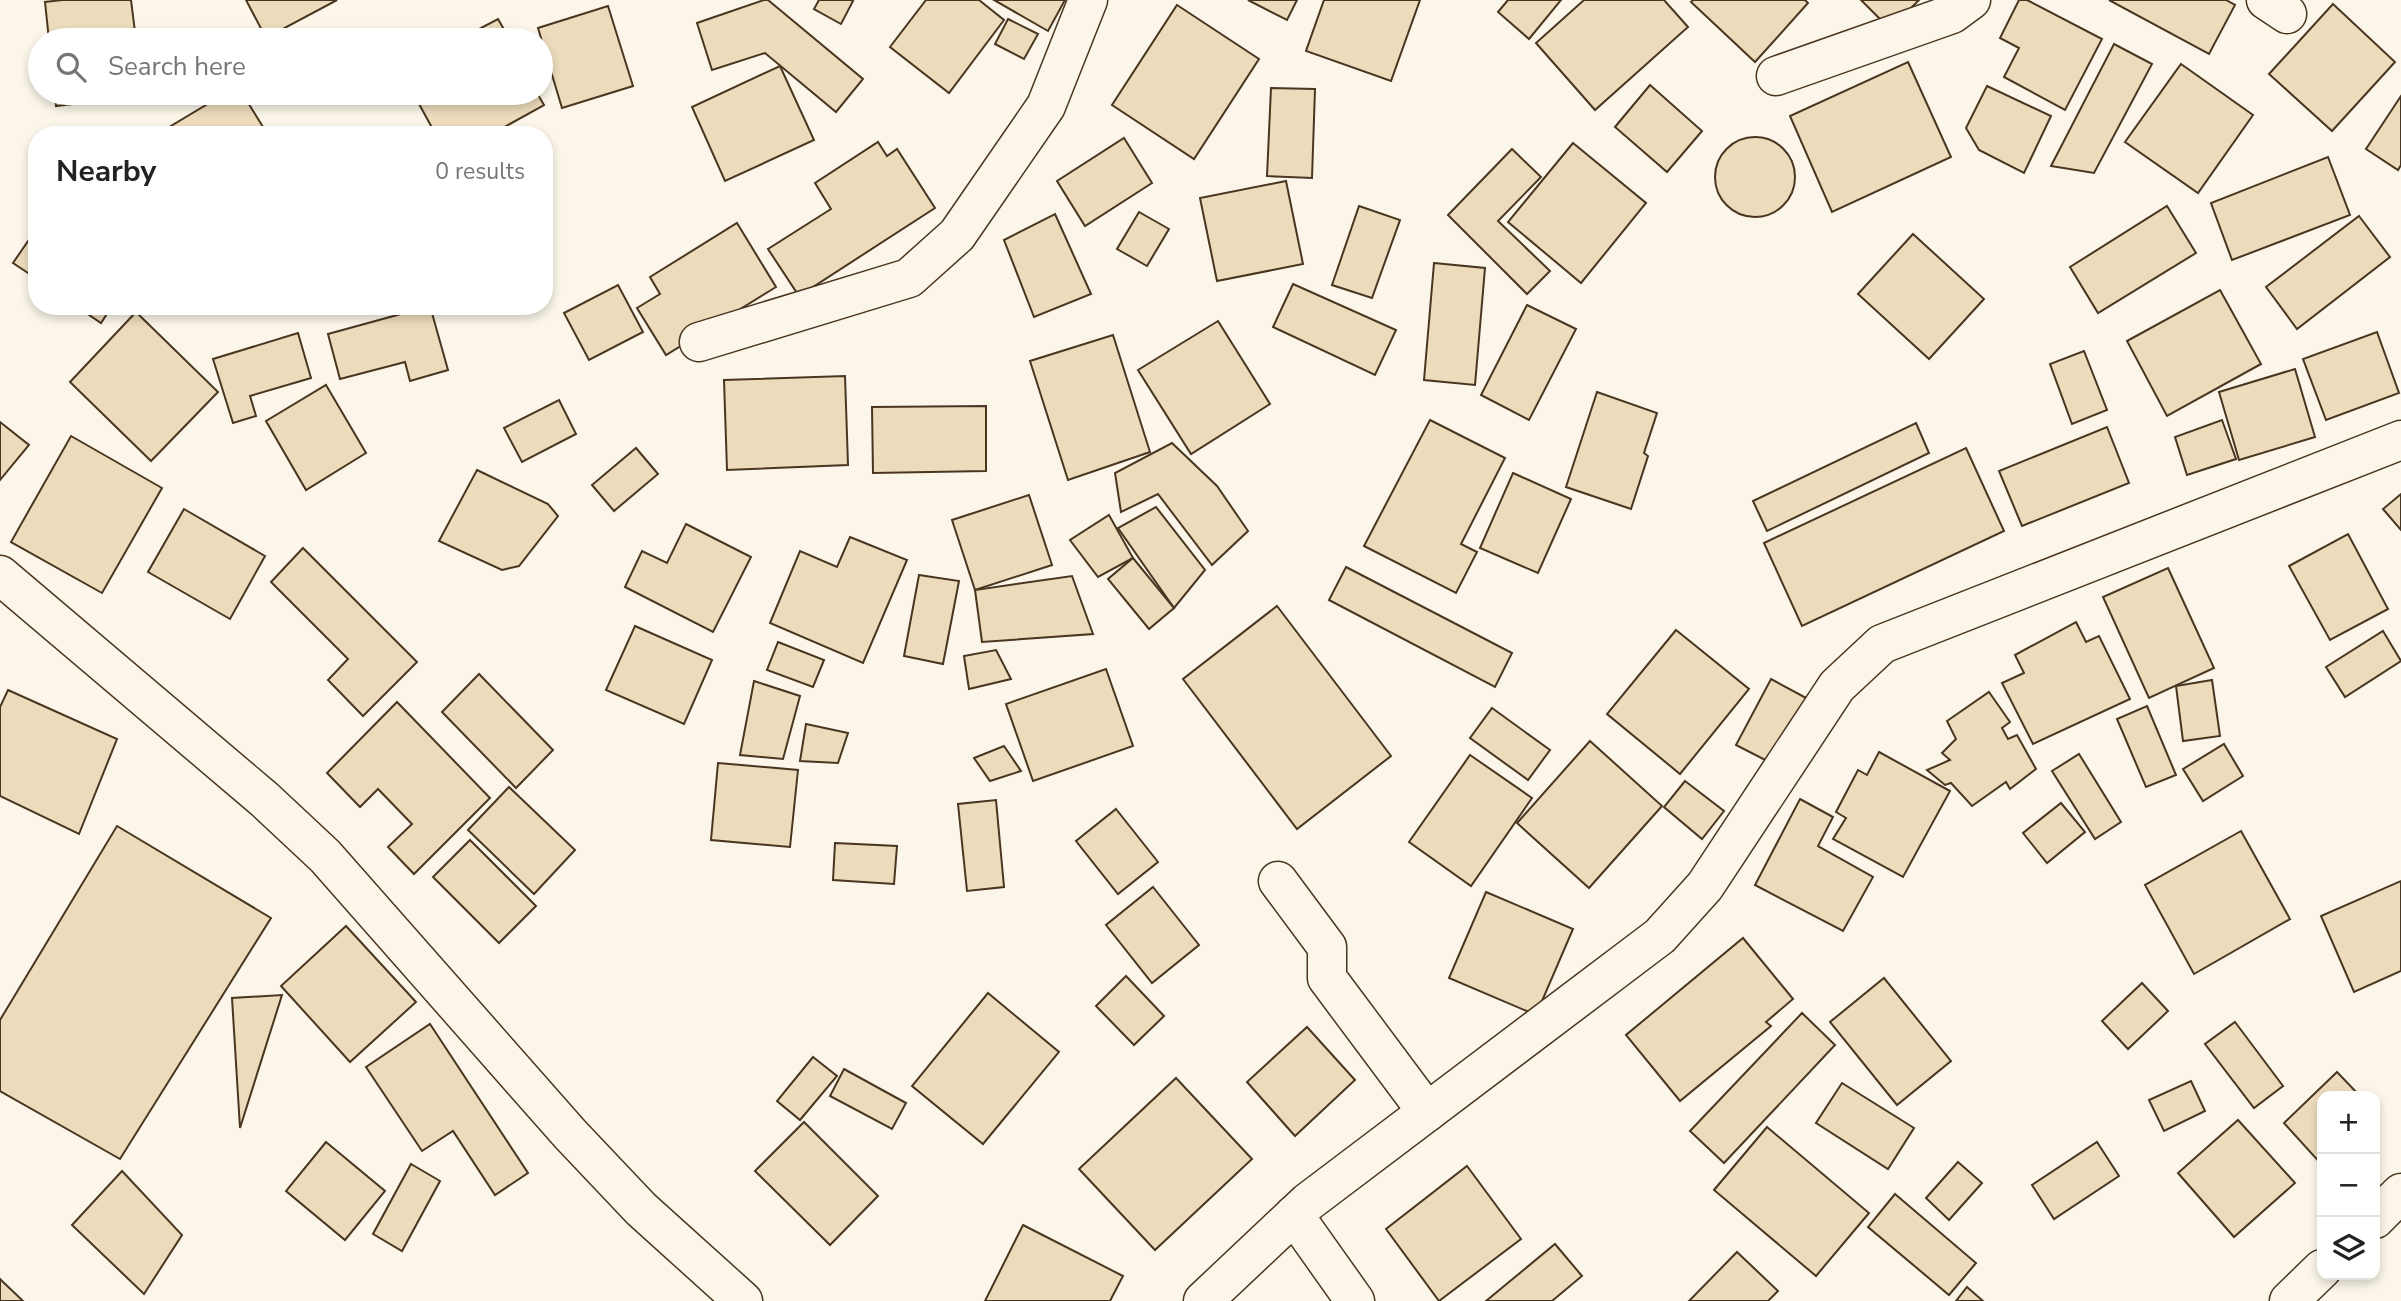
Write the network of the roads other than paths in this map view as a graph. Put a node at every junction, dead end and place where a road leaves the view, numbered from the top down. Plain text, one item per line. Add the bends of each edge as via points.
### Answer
1 (1088, 0) edge
2 (1971, 0) edge
3 (1776, 76) dead end
4 (699, 342) dead end
5 (2401, 440) edge
6 (0, 575) edge
7 (1278, 881) dead end
8 (1427, 1112) junction
9 (2401, 1193) edge
10 (1294, 1215) junction
11 (2377, 1217) edge
12 (2317, 1274) edge
13 (743, 1301) edge
14 (1203, 1301) edge
15 (1355, 1301) edge
16 (2289, 1301) edge

1 - 4 street via 1046,106 957,235 909,278
2 - 3 street via 1952,14
5 - 8 street via 1882,644 1837,685 1705,886 1660,936
6 - 13 street via 325,856 569,1134 641,1209
7 - 8 street via 1327,947 1327,978
8 - 10 street
9 - 11 street
10 - 14 street
10 - 15 street
12 - 16 street

